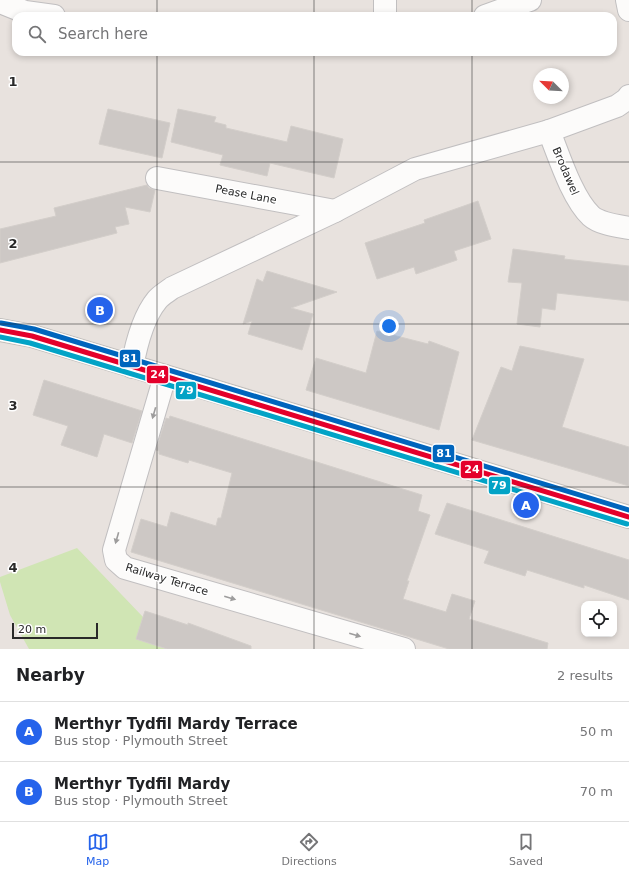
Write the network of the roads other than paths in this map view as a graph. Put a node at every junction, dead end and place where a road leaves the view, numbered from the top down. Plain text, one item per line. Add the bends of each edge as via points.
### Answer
1 (385, 0) edge
2 (530, 0) edge
3 (627, 0) edge
4 (0, 2) edge
5 (629, 10) edge
6 (25, 12) edge
7 (385, 12) edge
8 (496, 12) edge
9 (629, 96) edge
10 (549, 131) junction
11 (157, 178) dead end
12 (335, 211) junction
13 (629, 228) edge
14 (0, 330) edge
15 (132, 367) junction
16 (165, 376) junction
17 (629, 517) edge
18 (404, 649) edge

1 - 7 street
2 - 8 street
3 - 5 street
4 - 6 street
9 - 10 street via 617,106
10 - 12 street via 415,168
10 - 13 street, Brodawel via 577,200 592,217 614,226
11 - 12 street, Pease Lane
12 - 15 street via 172,288 158,298 149,311
14 - 15 main road via 32,336
15 - 16 main road
16 - 17 main road
16 -> 18 street, Railway Terrace via 114,550 116,560 125,568

